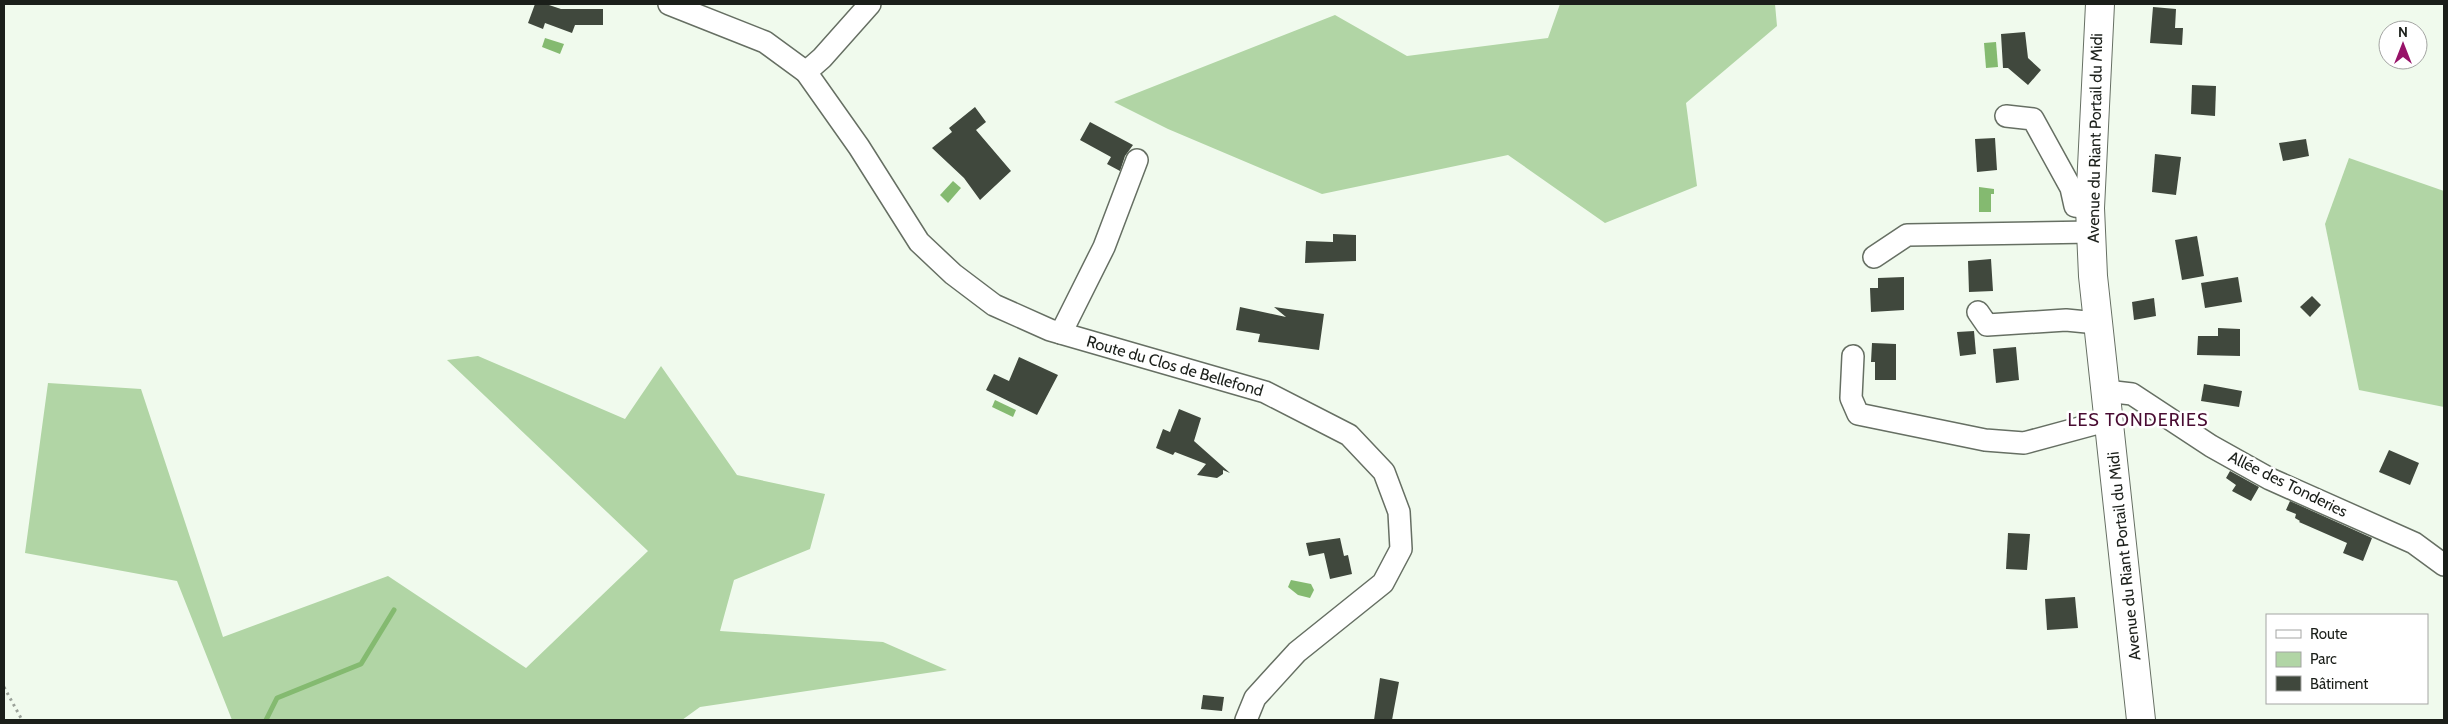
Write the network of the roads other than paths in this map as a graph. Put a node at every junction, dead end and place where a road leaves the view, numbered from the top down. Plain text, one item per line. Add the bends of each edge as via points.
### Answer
1 (669, 4) edge
2 (870, 4) edge
3 (2100, 4) edge
4 (806, 72) junction
5 (2006, 116) dead end
6 (1137, 160) dead end
7 (2091, 220) junction
8 (1874, 257) dead end
9 (1978, 312) dead end
10 (2097, 322) junction
11 (1061, 333) junction
12 (1853, 356) dead end
13 (2106, 391) junction
14 (2110, 420) junction
15 (2444, 565) edge
16 (1246, 720) edge
17 (2141, 720) edge

1 - 4 street, Route du Clos de Bellefond via 765,42
2 - 4 street
3 - 7 main road, Avenue du Riant Portail du Midi
4 - 11 street, Route du Clos de Bellefond via 859,147 919,242 953,274 994,305
5 - 7 street via 2032,119 2071,188 2075,206
6 - 11 street via 1104,247
7 - 8 street via 1907,235
7 - 10 main road, Avenue du Riant Portail du Midi
9 - 10 street via 1987,324 2066,320
10 - 13 main road, Avenue du Riant Portail du Midi
11 - 16 street, Route du Clos de Bellefond via 1265,392 1349,435 1384,472 1399,512 1401,550 1383,583 1297,652 1255,698
12 - 14 street via 1851,398 1858,414 1985,440 2024,443
13 - 14 main road, Avenue du Riant Portail du Midi
13 - 15 street, Allée des Tonderies via 2132,394 2211,446 2270,479 2414,543
14 - 17 main road, Avenue du Riant Portail du Midi

